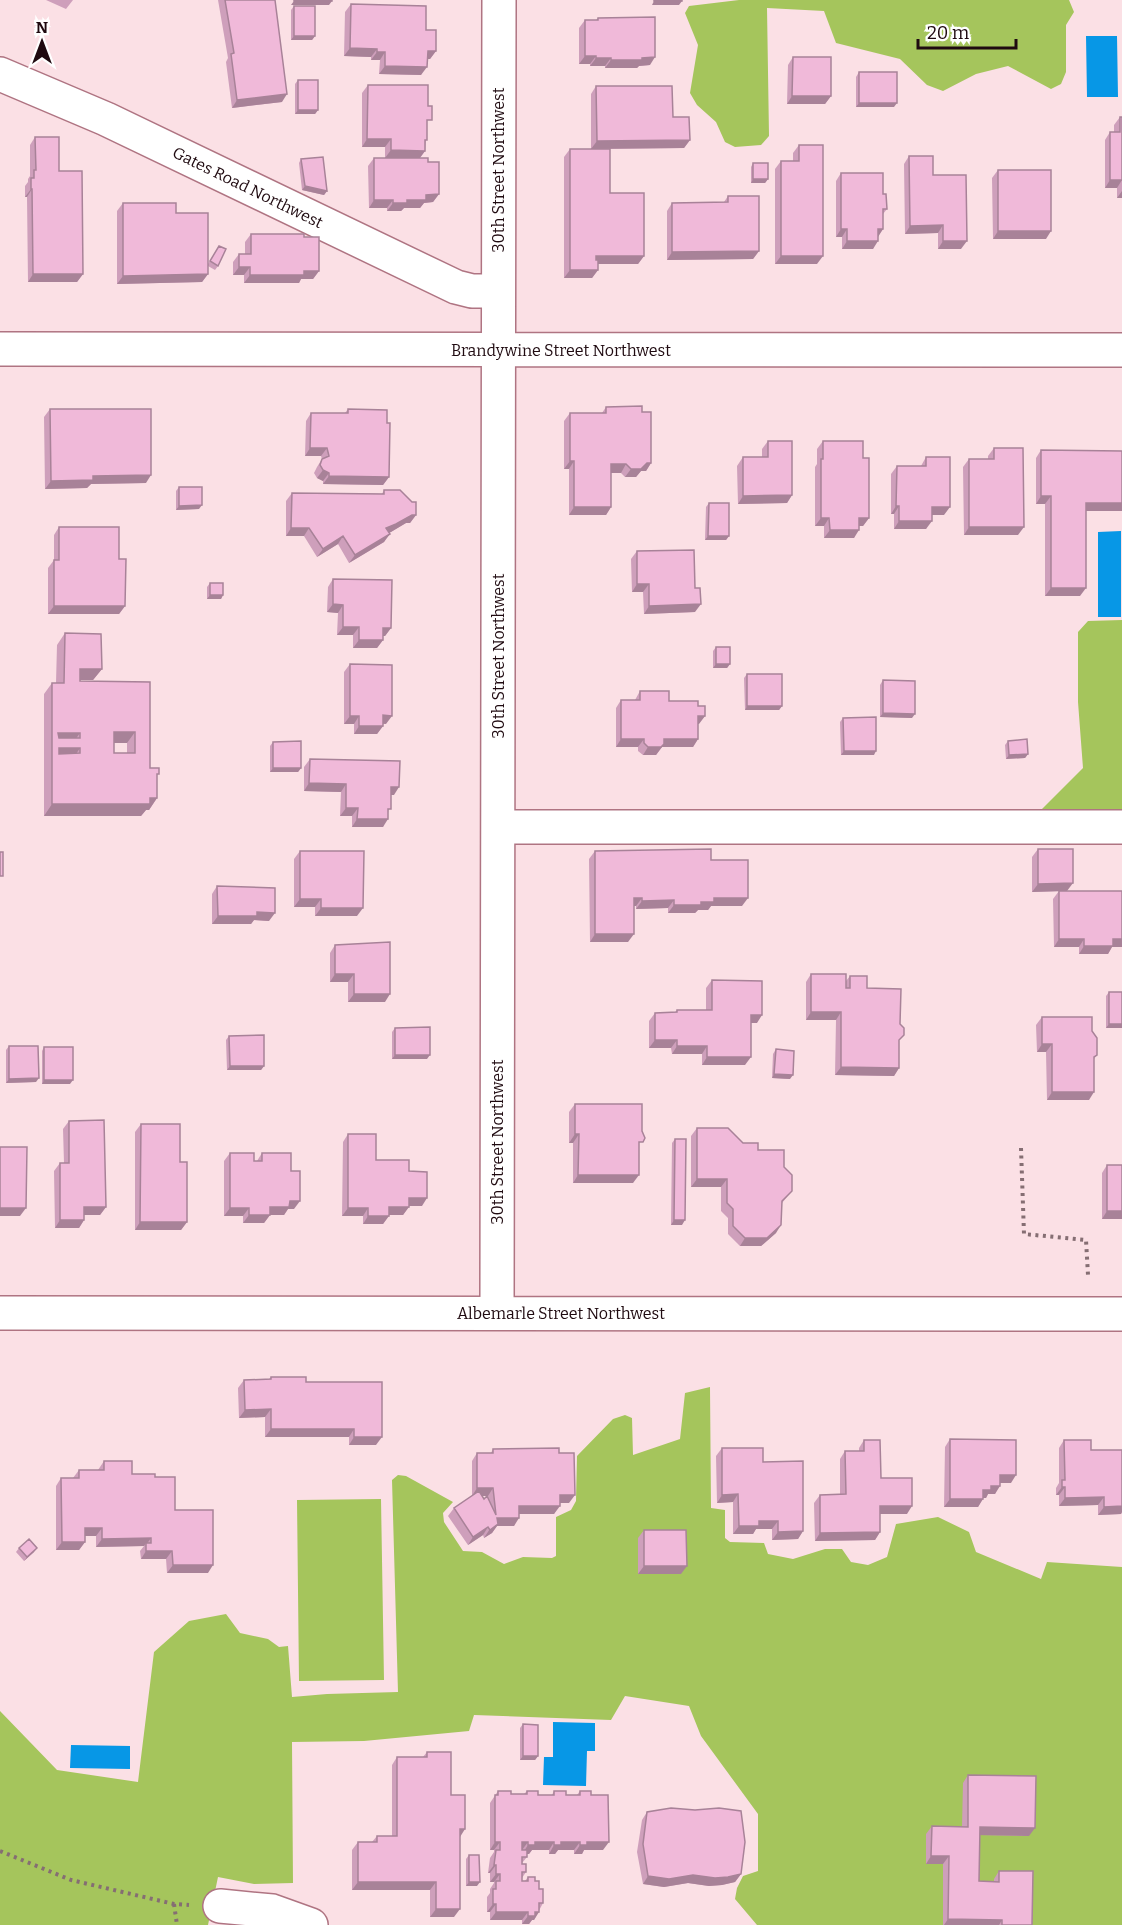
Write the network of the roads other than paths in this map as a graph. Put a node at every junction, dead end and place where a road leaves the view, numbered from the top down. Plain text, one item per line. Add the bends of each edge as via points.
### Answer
1 (499, 0) edge
2 (0, 74) edge
3 (498, 291) junction
4 (0, 349) edge
5 (498, 350) junction
6 (1122, 350) edge
7 (498, 828) junction
8 (1122, 828) edge
9 (0, 1313) edge
10 (497, 1313) junction
11 (1122, 1314) edge
12 (220, 1906) dead end
13 (311, 1925) edge

1 - 3 street, 30th Street Northwest
2 - 3 street, Gates Road Northwest via 117,124 456,287
3 - 5 street, 30th Street Northwest
4 - 5 street, Brandywine Street Northwest
5 - 6 street, Brandywine Street Northwest
5 - 7 street, 30th Street Northwest
7 - 8 street
7 - 10 street, 30th Street Northwest
9 - 10 street, Albemarle Street Northwest
10 - 11 street, Albemarle Street Northwest
12 - 13 street via 272,1911

